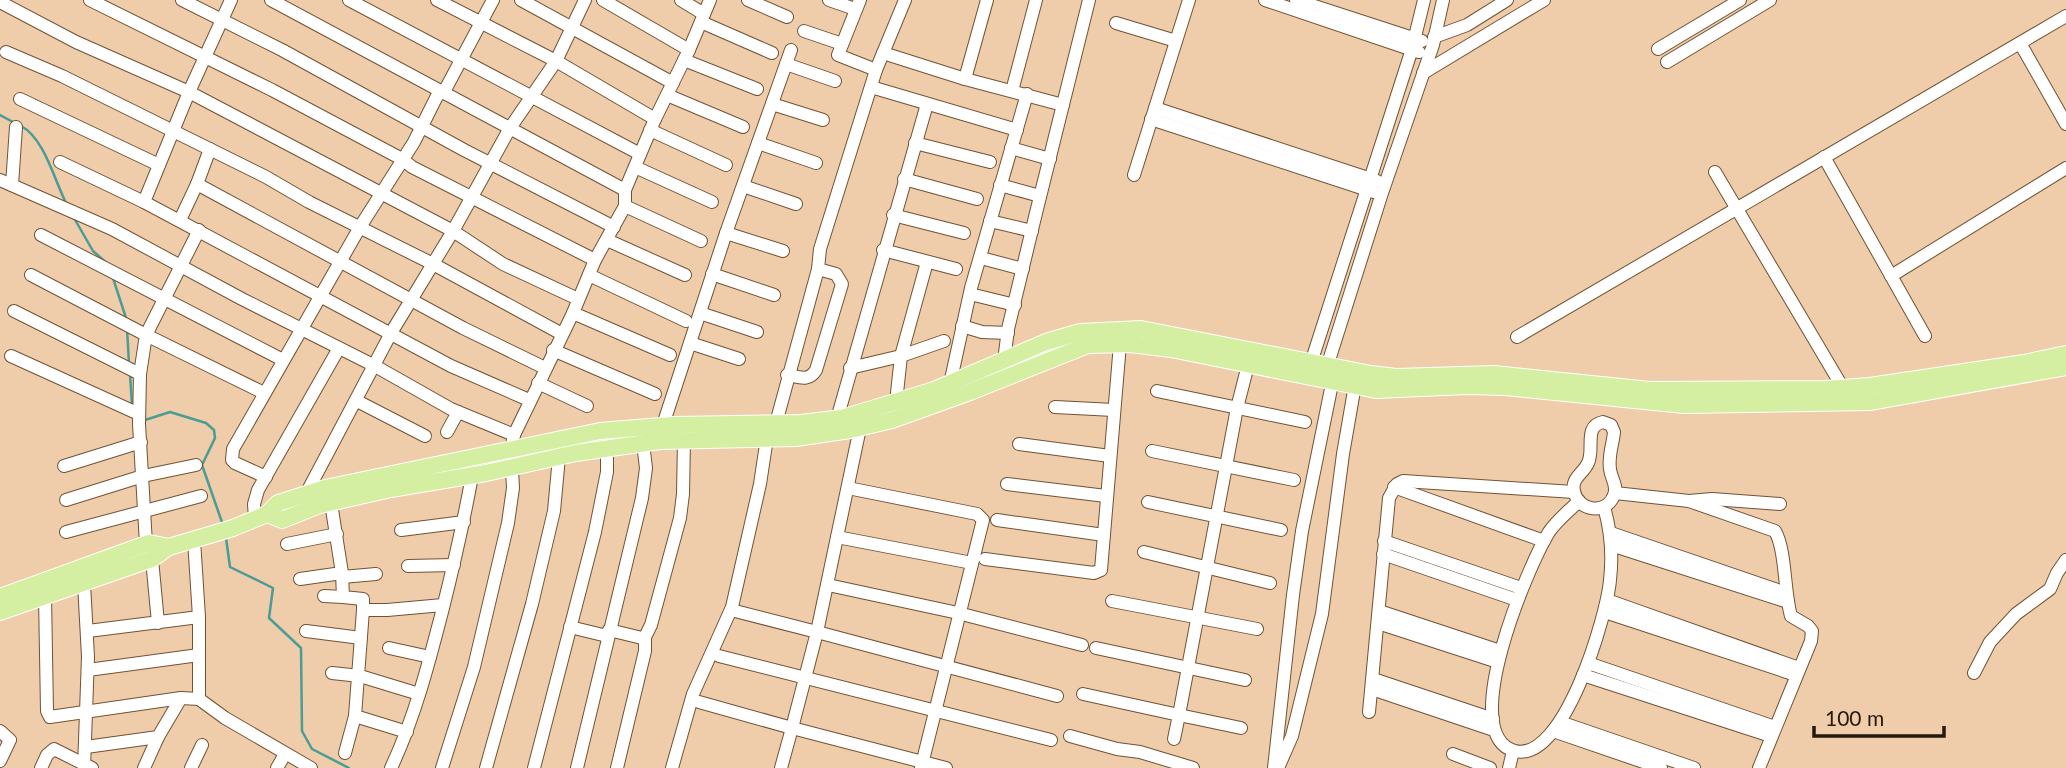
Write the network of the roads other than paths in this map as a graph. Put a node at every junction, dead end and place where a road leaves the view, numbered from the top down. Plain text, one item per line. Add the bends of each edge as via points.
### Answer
1 (90, 0) edge
2 (181, 0) edge
3 (231, 0) edge
4 (271, 0) edge
5 (349, 0) edge
6 (438, 0) edge
7 (493, 0) edge
8 (521, 0) edge
9 (585, 0) edge
10 (603, 0) edge
11 (681, 0) edge
12 (710, 0) edge
13 (748, 0) edge
14 (829, 0) edge
15 (905, 0) edge
16 (987, 0) edge
17 (1036, 0) edge
18 (1089, 0) edge
19 (1189, 0) edge
20 (1265, 0) edge
21 (1296, 0) edge
22 (1424, 0) edge
23 (1443, 0) edge
24 (1507, 0) edge
25 (1544, 0) edge
26 (1740, 0) edge
27 (1770, 0) edge
28 (0, 2) edge
29 (858, 5) edge
30 (776, 6) edge
31 (2066, 16) edge
32 (787, 17) dead end
33 (702, 18) junction
34 (222, 20) junction
35 (481, 23) junction
36 (1116, 23) dead end
37 (572, 27) junction
38 (804, 31) dead end
39 (1176, 41) junction
40 (2020, 43) junction
41 (842, 44) junction
42 (1414, 45) junction
43 (1432, 45) junction
44 (1658, 49) dead end
45 (791, 50) dead end
46 (6, 52) dead end
47 (772, 53) dead end
48 (883, 53) junction
49 (687, 55) junction
50 (206, 58) junction
51 (460, 59) junction
52 (556, 61) junction
53 (1667, 62) dead end
54 (786, 64) junction
55 (876, 70) junction
56 (1423, 74) junction
57 (965, 79) junction
58 (835, 81) dead end
59 (871, 87) junction
60 (670, 89) junction
61 (757, 89) dead end
62 (1012, 91) junction
63 (189, 92) junction
64 (442, 92) junction
65 (1027, 94) junction
66 (532, 95) junction
67 (20, 99) dead end
68 (772, 104) junction
69 (927, 104) junction
70 (1063, 105) junction
71 (1153, 114) junction
72 (823, 120) dead end
73 (2066, 124) edge
74 (652, 125) junction
75 (422, 126) junction
76 (16, 127) dead end
77 (743, 127) dead end
78 (510, 128) junction
79 (1017, 130) junction
80 (172, 132) junction
81 (758, 143) junction
82 (915, 143) junction
83 (1011, 148) junction
84 (211, 149) junction
85 (640, 154) junction
86 (1824, 156) junction
87 (402, 159) junction
88 (1050, 159) junction
89 (60, 162) dead end
90 (990, 162) dead end
91 (490, 163) junction
92 (816, 163) dead end
93 (159, 165) junction
94 (726, 165) dead end
95 (635, 167) junction
96 (2066, 168) edge
97 (1715, 172) dead end
98 (1133, 176) dead end
99 (904, 179) junction
100 (6, 182) edge
101 (197, 184) junction
102 (1368, 184) junction
103 (1000, 185) junction
104 (743, 186) junction
105 (1383, 189) junction
106 (625, 190) junction
107 (380, 193) junction
108 (1040, 196) junction
109 (471, 198) junction
110 (977, 199) dead end
111 (144, 202) junction
112 (712, 202) dead end
113 (796, 204) dead end
114 (625, 206) junction
115 (1736, 207) junction
116 (893, 215) junction
117 (180, 220) junction
118 (990, 221) junction
119 (360, 227) junction
120 (614, 228) junction
121 (199, 230) junction
122 (453, 231) junction
123 (1032, 231) junction
124 (726, 233) junction
125 (964, 233) dead end
126 (41, 235) dead end
127 (607, 240) junction
128 (701, 241) dead end
129 (883, 250) junction
130 (783, 251) dead end
131 (981, 258) junction
132 (595, 260) junction
133 (341, 261) junction
134 (927, 262) junction
135 (433, 264) junction
136 (181, 266) junction
137 (818, 269) junction
138 (956, 269) dead end
139 (1023, 269) junction
140 (712, 274) junction
141 (31, 275) dead end
142 (589, 275) junction
143 (685, 275) dead end
144 (1891, 276) junction
145 (970, 294) junction
146 (774, 295) dead end
147 (322, 296) junction
148 (164, 299) junction
149 (413, 299) junction
150 (579, 299) junction
151 (1015, 305) junction
152 (14, 311) dead end
153 (573, 313) junction
154 (700, 313) junction
155 (687, 321) dead end
156 (962, 326) junction
157 (302, 328) junction
158 (391, 332) junction
159 (757, 332) dead end
160 (1008, 333) junction
161 (562, 334) junction
162 (146, 335) junction
163 (1925, 336) dead end
164 (1517, 337) dead end
165 (944, 341) dead end
166 (690, 343) junction
167 (1120, 344) junction
168 (339, 348) junction
169 (553, 350) junction
170 (2066, 354) edge
171 (670, 355) dead end
172 (11, 356) dead end
173 (901, 356) junction
174 (739, 359) dead end
175 (283, 360) junction
176 (1004, 361) junction
177 (1248, 365) junction
178 (374, 366) junction
179 (2066, 367) edge
180 (545, 368) junction
181 (850, 368) junction
182 (134, 371) junction
183 (1323, 372) junction
184 (787, 374) junction
185 (538, 383) junction
186 (950, 384) junction
187 (1355, 386) junction
188 (1157, 391) dead end
189 (264, 393) junction
190 (655, 394) dead end
191 (1842, 396) junction
192 (1605, 398) junction
193 (529, 400) junction
194 (357, 401) junction
195 (896, 402) junction
196 (587, 406) dead end
197 (1055, 407) dead end
198 (1237, 408) junction
199 (1114, 411) junction
200 (458, 412) junction
201 (136, 416) junction
202 (1305, 422) dead end
203 (1603, 422) junction
204 (776, 423) junction
205 (835, 426) junction
206 (860, 428) junction
207 (447, 432) dead end
208 (661, 433) junction
209 (425, 436) dead end
210 (767, 438) junction
211 (684, 440) junction
212 (141, 442) junction
213 (512, 442) junction
214 (643, 443) junction
215 (1019, 444) dead end
216 (607, 449) junction
217 (1152, 451) dead end
218 (1110, 456) junction
219 (559, 457) junction
220 (197, 465) dead end
221 (64, 466) dead end
222 (1226, 466) junction
223 (512, 468) junction
224 (143, 476) junction
225 (472, 476) junction
226 (266, 477) junction
227 (1294, 480) dead end
228 (1007, 484) dead end
229 (1394, 487) junction
230 (848, 488) junction
231 (1615, 493) junction
232 (306, 494) junction
233 (201, 496) dead end
234 (1106, 496) junction
235 (1576, 496) junction
236 (65, 500) dead end
237 (1689, 501) junction
238 (1149, 502) dead end
239 (331, 503) junction
240 (1780, 504) dead end
241 (1604, 506) junction
242 (144, 511) junction
243 (261, 517) junction
244 (1216, 517) junction
245 (997, 520) dead end
246 (464, 522) junction
247 (401, 530) dead end
248 (1281, 530) dead end
249 (66, 532) dead end
250 (337, 534) junction
251 (1104, 535) junction
252 (837, 537) junction
253 (1611, 539) junction
254 (194, 540) junction
255 (1544, 541) junction
256 (286, 544) dead end
257 (1384, 547) junction
258 (149, 552) junction
259 (1144, 552) dead end
260 (985, 559) dead end
261 (972, 563) junction
262 (2065, 563) edge
263 (454, 565) junction
264 (408, 566) dead end
265 (1207, 567) junction
266 (376, 573) dead end
267 (342, 575) junction
268 (362, 575) junction
269 (300, 579) dead end
270 (84, 583) junction
271 (1270, 583) dead end
272 (828, 585) junction
273 (1519, 594) junction
274 (45, 596) junction
275 (324, 596) dead end
276 (0, 597) edge
277 (343, 597) junction
278 (1787, 597) junction
279 (1112, 601) dead end
280 (363, 604) junction
281 (443, 605) junction
282 (1606, 606) junction
283 (735, 611) dead end
284 (0, 612) edge
285 (958, 613) junction
286 (199, 617) junction
287 (1197, 617) junction
288 (1379, 617) junction
289 (158, 623) junction
290 (570, 627) junction
291 (1257, 629) dead end
292 (88, 631) junction
293 (306, 631) dead end
294 (817, 632) junction
295 (608, 633) junction
296 (646, 637) junction
297 (361, 638) junction
298 (1082, 645) dead end
299 (389, 648) dead end
300 (1096, 648) dead end
301 (199, 655) junction
302 (719, 656) dead end
303 (430, 657) junction
304 (1499, 657) junction
305 (947, 665) junction
306 (1188, 668) junction
307 (1586, 669) junction
308 (88, 670) junction
309 (1798, 672) junction
310 (332, 673) dead end
311 (1974, 673) dead end
312 (360, 676) junction
313 (806, 679) junction
314 (1245, 680) dead end
315 (1373, 684) junction
316 (419, 694) junction
317 (1083, 694) dead end
318 (1057, 696) dead end
319 (181, 698) junction
320 (199, 699) junction
321 (699, 702) dead end
322 (87, 711) junction
323 (935, 712) junction
324 (1369, 712) dead end
325 (1178, 715) junction
326 (355, 716) junction
327 (1493, 725) junction
328 (1556, 726) junction
329 (792, 727) junction
330 (1241, 728) dead end
331 (0, 731) edge
332 (407, 732) junction
333 (1773, 732) junction
334 (1070, 736) dead end
335 (158, 737) junction
336 (1174, 739) dead end
337 (1051, 740) dead end
338 (202, 745) dead end
339 (86, 747) junction
340 (1513, 751) junction
341 (345, 753) dead end
342 (285, 754) junction
343 (1453, 754) dead end
344 (0, 761) edge
345 (921, 766) edge
346 (87, 767) edge
347 (41, 768) edge
348 (144, 768) edge
349 (191, 768) edge
350 (277, 768) edge
351 (311, 768) edge
352 (391, 768) edge
353 (442, 768) edge
354 (486, 768) edge
355 (534, 768) edge
356 (577, 768) edge
357 (617, 768) edge
358 (672, 768) edge
359 (781, 768) edge
360 (946, 768) edge
361 (1193, 768) edge
362 (1276, 768) edge
363 (1490, 768) edge
364 (1509, 768) edge
365 (1661, 768) edge
366 (1694, 768) edge
367 (1759, 768) edge

1 - 50 street
2 - 34 street
3 - 34 street
4 - 64 street
5 - 51 street
6 - 35 street
7 - 35 street
8 - 37 street
9 - 37 street
10 - 49 street
11 - 33 street
12 - 33 street
13 - 30 street
14 - 29 street
15 - 48 street
16 - 57 street
17 - 62 street
18 - 70 street
19 - 39 street
20 - 42 street
21 - 42 street
22 - 42 street
23 - 43 street
24 - 43 street
25 - 56 street
26 - 44 street
27 - 53 street
28 - 63 street
29 - 41 street
30 - 32 street
31 - 40 street
33 - 47 street
33 - 49 street
34 - 50 street
34 - 75 street
35 - 51 street
35 - 52 street
36 - 39 street
37 - 52 street
37 - 60 street
38 - 41 street
39 - 71 street
40 - 73 street
40 - 86 street
41 - 55 street via 838,55
42 - 43 street
42 - 102 street
43 - 56 street
45 - 54 street
46 - 80 street
48 - 55 street
48 - 57 street
49 - 60 street
49 - 61 street
50 - 63 street
50 - 87 street
51 - 64 street
51 - 66 street
52 - 66 street
52 - 74 street
54 - 58 street
54 - 68 street
55 - 59 street
56 - 105 street
57 - 62 street
59 - 69 street
59 - 137 street via 820,249
60 - 74 street
60 - 77 street
62 - 65 street
63 - 80 street
63 - 107 street
64 - 75 street
64 - 78 street
65 - 70 street
65 - 79 street
66 - 78 street
66 - 85 street
67 - 93 street
68 - 72 street
68 - 81 street
69 - 79 street
69 - 82 street
70 - 88 street
71 - 98 street
71 - 102 street
74 - 85 street
74 - 94 street
75 - 87 street
75 - 91 street
76 - 100 street
78 - 91 street
78 - 106 street
79 - 83 street
80 - 84 street
80 - 93 street
81 - 92 street
81 - 104 street
82 - 90 street
82 - 99 street
83 - 88 street
83 - 103 street
84 - 101 street
84 - 119 street
85 - 95 street
86 - 115 street
86 - 144 street
87 - 107 street
87 - 109 street
88 - 108 street
89 - 111 street
91 - 109 street
91 - 120 street
93 - 111 street
95 - 106 street
95 - 112 street
96 - 144 street
97 - 115 street
99 - 110 street
99 - 116 street
100 - 136 street via 78,212
101 - 117 street
101 - 133 street
102 - 105 street
102 - 183 street
103 - 108 street
103 - 118 street
104 - 113 street
104 - 124 street
105 - 183 street
106 - 114 street
107 - 119 street
107 - 122 street
108 - 123 street
109 - 122 street
109 - 132 street
111 - 117 street
114 - 120 street
114 - 128 street
115 - 164 street
115 - 191 street
116 - 125 street
116 - 129 street
117 - 121 street
118 - 123 street
118 - 131 street
119 - 133 street
119 - 135 street
120 - 127 street
121 - 136 street
121 - 147 street
122 - 135 street
122 - 150 street via 503,264
123 - 139 street
124 - 130 street
124 - 140 street
126 - 148 street
127 - 132 street
127 - 143 street
129 - 134 street
129 - 181 street
131 - 139 street
131 - 145 street
132 - 142 street
133 - 147 street
133 - 149 street
134 - 138 street
134 - 173 street
135 - 149 street
135 - 161 street
136 - 148 street
136 - 157 street
137 - 184 street
137 - 184 street via 836,274 842,284 813,375 804,379
139 - 151 street
140 - 146 street
140 - 154 street
141 - 162 street
142 - 150 street
142 - 155 street
144 - 163 street
145 - 151 street
145 - 156 street
147 - 157 street
147 - 158 street
148 - 162 street
148 - 175 street
149 - 158 street
149 - 180 street
150 - 153 street
151 - 160 street
152 - 182 street
153 - 161 street
153 - 171 street
154 - 159 street
154 - 166 street
156 - 160 street
156 - 186 street
157 - 168 street
157 - 175 street
158 - 178 street
158 - 193 street via 450,366
160 - 176 street
161 - 169 street
162 - 182 street
162 - 189 street
165 - 173 street
166 - 174 street
166 - 208 street
167 - 177 main road
167 - 199 street
167 - 206 main road via 1088,345 970,392
168 - 178 street
168 - 226 street
169 - 180 street
169 - 190 street
170 - 191 main road via 1870,386
172 - 201 street
173 - 181 street
173 - 195 street
175 - 189 street
176 - 183 main road via 1080,332 1141,329
176 - 186 main road
177 - 183 main road
177 - 198 street
178 - 194 street
178 - 200 street
179 - 191 main road via 1871,402
180 - 185 street
181 - 205 street
182 - 201 street
183 - 187 main road
183 - 191 main road via 1396,377 1494,374 1650,390
183 - 362 street via 1296,569
184 - 204 street
185 - 193 street
185 - 196 street
186 - 195 main road
187 - 192 main road via 1376,390 1505,387
187 - 362 street via 1322,614 1292,736
188 - 198 street
189 - 226 street via 232,455 235,463
191 - 192 main road via 1684,405
192 - 203 street
193 - 213 street
194 - 209 street
194 - 232 street
195 - 205 main road
197 - 199 street
198 - 202 street
198 - 222 street
199 - 218 street
200 - 207 street
200 - 213 street
201 - 212 street
203 - 231 street via 1614,432 1610,469
203 - 235 street via 1592,428 1589,460 1576,478
204 - 205 main road
204 - 208 main road
205 - 206 main road
205 - 210 main road via 796,438
206 - 230 street
208 - 211 main road
208 - 213 main road via 600,431
208 - 214 main road
210 - 211 main road
210 - 358 street via 734,598 693,694
211 - 296 street via 680,517
212 - 221 street
212 - 224 street
213 - 223 street
213 - 232 main road
214 - 216 main road
214 - 295 street via 642,498
215 - 218 street
216 - 219 main road
216 - 290 street via 595,531
217 - 222 street
218 - 234 street
219 - 223 main road
219 - 354 street via 554,511
220 - 224 street
222 - 227 street
222 - 244 street
223 - 225 main road
223 - 353 street via 505,538 474,667
224 - 236 street
224 - 242 street
225 - 239 main road
225 - 246 street
226 - 243 street via 255,497
228 - 234 street
229 - 235 street via 1403,481
229 - 255 street
229 - 257 street
230 - 252 street
230 - 261 street via 979,515 982,520
231 - 237 street
231 - 241 street
232 - 243 main road via 278,503
233 - 242 street
234 - 251 street
235 - 241 street via 1587,508
235 - 255 street
237 - 240 street
237 - 278 street via 1775,531
238 - 244 street
239 - 243 main road via 282,520
239 - 250 street
241 - 253 street
242 - 249 street
242 - 258 street
243 - 254 main road
244 - 248 street
244 - 265 street
245 - 251 street
246 - 247 street
246 - 263 street
250 - 256 street
250 - 267 street
251 - 260 street via 1098,573
252 - 261 street
252 - 272 street
253 - 278 street
253 - 282 street
254 - 258 main road
254 - 286 street
255 - 273 street
257 - 273 street
257 - 288 street
258 - 270 main road
258 - 276 main road
258 - 289 street
259 - 265 street
261 - 285 street
262 - 311 street via 2045,595 2016,614 1990,642
263 - 264 street
263 - 281 street
265 - 271 street
265 - 287 street
266 - 268 street
267 - 268 street
267 - 269 street
267 - 277 street
268 - 280 street
270 - 274 main road
270 - 292 street
272 - 285 street
272 - 294 street
273 - 304 street
274 - 284 main road
274 - 322 street via 48,715 54,718
275 - 277 street
277 - 280 street
278 - 309 street via 1791,616 1812,631
279 - 287 street
280 - 281 street via 387,610
280 - 297 street
281 - 303 street
282 - 307 street
282 - 309 street
283 - 294 street
285 - 298 street
285 - 305 street
286 - 289 street
286 - 301 street
287 - 291 street
287 - 306 street
288 - 304 street
288 - 315 street
289 - 292 street
290 - 295 street
290 - 355 street
292 - 308 street
293 - 297 street
294 - 305 street
294 - 313 street
295 - 296 street
295 - 356 street
296 - 357 street
297 - 312 street
299 - 303 street
300 - 306 street
301 - 308 street
301 - 320 street
302 - 313 street
303 - 316 street
304 - 327 street
305 - 318 street
305 - 323 street
306 - 314 street
306 - 325 street
307 - 328 street
307 - 333 street
308 - 322 street
309 - 333 street
310 - 312 street
312 - 316 street
312 - 326 street
313 - 323 street
313 - 329 street
315 - 324 street
315 - 327 street
316 - 332 street
317 - 325 street
319 - 320 street
319 - 322 street
319 - 335 street
320 - 342 street
321 - 329 street
322 - 339 street
323 - 337 street
323 - 345 street
325 - 330 street
325 - 336 street
326 - 332 street
326 - 341 street
327 - 340 street via 1503,745
328 - 340 street via 1531,749
328 - 365 street
328 - 366 street
329 - 345 street
329 - 359 street
331 - 344 street via 10,740
332 - 352 street
333 - 367 street
334 - 361 street
335 - 339 street
335 - 348 street
338 - 349 street
339 - 346 street
340 - 364 street
342 - 350 street
342 - 351 street
343 - 363 street
345 - 360 street
346 - 347 street via 54,749

